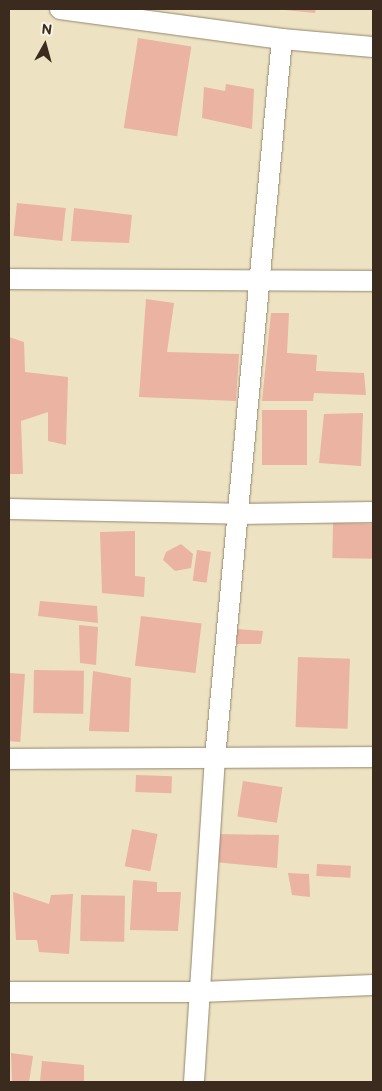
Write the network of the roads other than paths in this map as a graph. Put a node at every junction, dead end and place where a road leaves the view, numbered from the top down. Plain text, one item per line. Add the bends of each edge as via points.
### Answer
1 (60, 9) edge
2 (145, 14) edge
3 (282, 39) junction
4 (373, 47) edge
5 (9, 279) edge
6 (259, 280) junction
7 (373, 281) edge
8 (9, 509) edge
9 (373, 512) edge
10 (240, 514) junction
11 (373, 756) edge
12 (215, 758) junction
13 (9, 759) edge
14 (373, 985) edge
15 (9, 992) edge
16 (200, 992) junction
17 (194, 1082) edge

1 - 2 street
2 - 3 street
3 - 4 street
3 - 6 street
5 - 6 street
6 - 7 street
6 - 10 street
8 - 10 street
9 - 10 street
10 - 12 street
11 - 12 street
12 - 13 street
12 - 16 street
14 - 16 street
15 - 16 street
16 - 17 street

